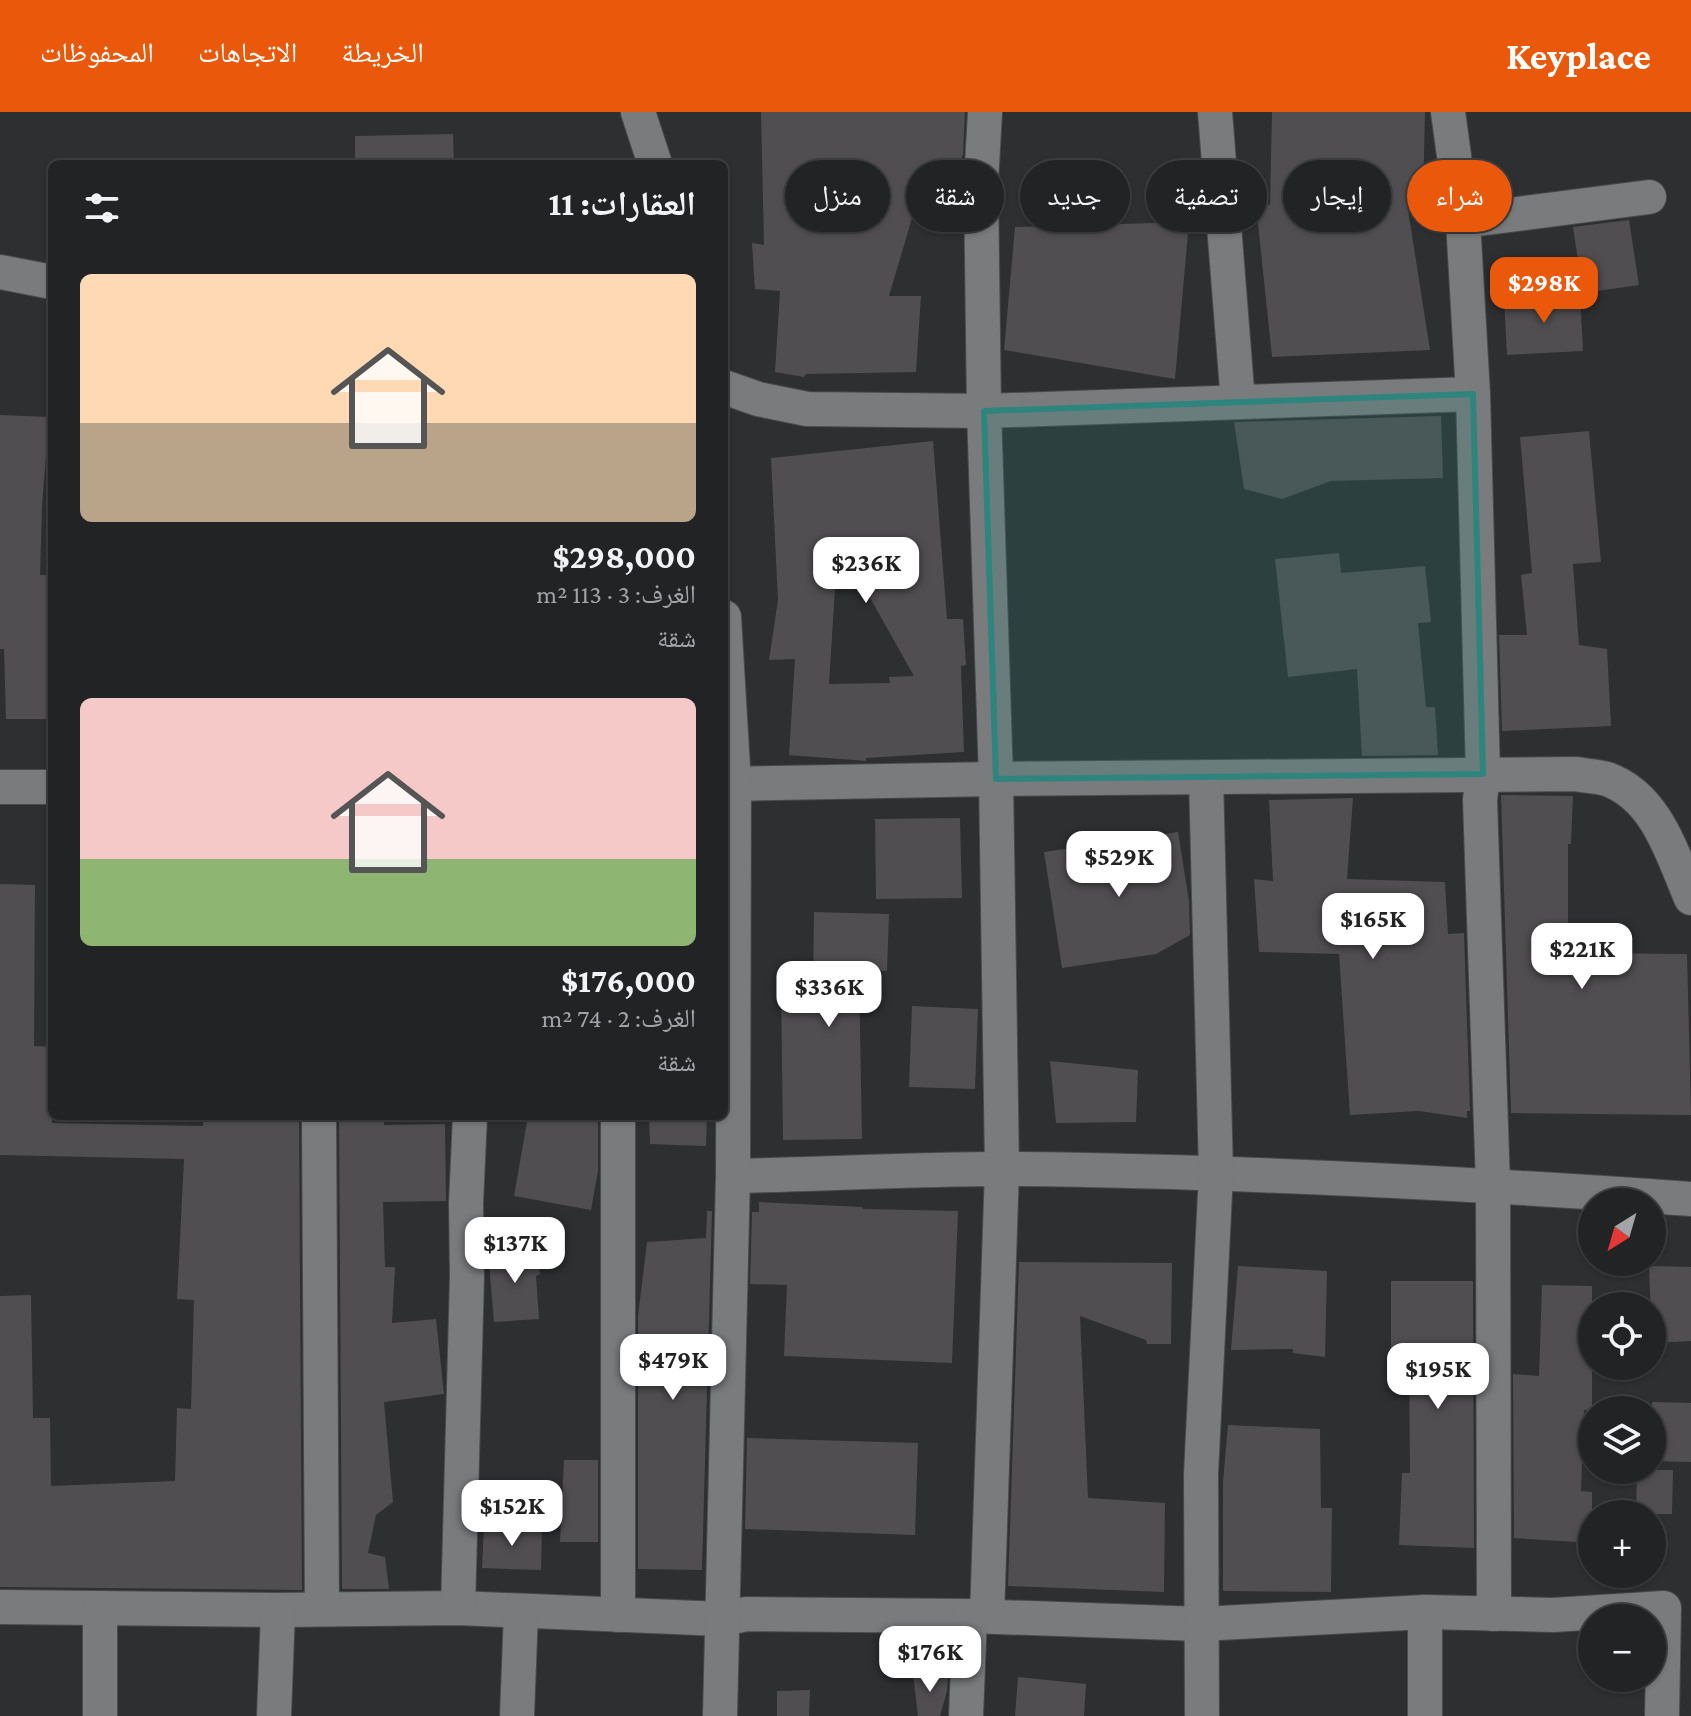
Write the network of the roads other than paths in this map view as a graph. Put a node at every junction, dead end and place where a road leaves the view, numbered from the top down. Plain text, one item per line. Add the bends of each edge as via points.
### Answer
1 (638, 112) edge
2 (985, 112) edge
3 (1215, 112) edge
4 (1448, 112) edge
5 (654, 160) edge
6 (1455, 160) edge
7 (1649, 197) dead end
8 (1512, 215) edge
9 (1464, 232) edge
10 (0, 272) edge
11 (48, 281) edge
12 (728, 388) edge
13 (1473, 394) junction
14 (1238, 402) junction
15 (984, 411) junction
16 (728, 751) edge
17 (1483, 774) junction
18 (1206, 777) junction
19 (996, 779) junction
20 (729, 784) edge
21 (0, 787) edge
22 (48, 787) edge
23 (1691, 898) edge
24 (319, 1120) edge
25 (470, 1120) edge
26 (618, 1120) edge
27 (1002, 1169) junction
28 (1216, 1173) junction
29 (733, 1176) junction
30 (1493, 1185) junction
31 (1691, 1199) edge
32 (0, 1607) edge
33 (100, 1608) junction
34 (458, 1608) junction
35 (322, 1609) junction
36 (278, 1610) junction
37 (521, 1612) junction
38 (1425, 1612) junction
39 (1677, 1613) edge
40 (1494, 1614) junction
41 (618, 1615) junction
42 (978, 1616) junction
43 (722, 1619) junction
44 (1201, 1624) junction
45 (100, 1716) edge
46 (274, 1716) edge
47 (517, 1716) edge
48 (720, 1716) edge
49 (966, 1716) edge
50 (1202, 1716) edge
51 (1425, 1716) edge
52 (1662, 1716) edge

1 - 5 street
2 - 15 street
3 - 14 street
4 - 6 street
7 - 8 street
9 - 13 street
10 - 11 street
12 - 15 street via 807,409
13 - 14 street
13 - 17 street
14 - 15 street
15 - 19 street
16 - 20 street
17 - 18 street
17 - 23 street via 1576,774 1606,779 1633,793 1655,816
17 - 30 street
18 - 19 street
18 - 28 street
19 - 20 street
19 - 27 street
20 - 29 street
21 - 22 street
24 - 35 street
25 - 34 street
26 - 41 street
27 - 28 street
27 - 29 street
27 - 42 street
28 - 30 street
28 - 44 street via 1201,1474
29 - 43 street
30 - 31 street
30 - 40 street
32 - 33 street
33 - 36 street
33 - 45 street
34 - 35 street
34 - 37 street
35 - 36 street
36 - 46 street
37 - 41 street
37 - 47 street
38 - 40 street
38 - 44 street
38 - 51 street
39 - 40 street
39 - 52 street
41 - 43 street
42 - 43 street via 747,1614
42 - 44 street
42 - 49 street
43 - 48 street
44 - 50 street

